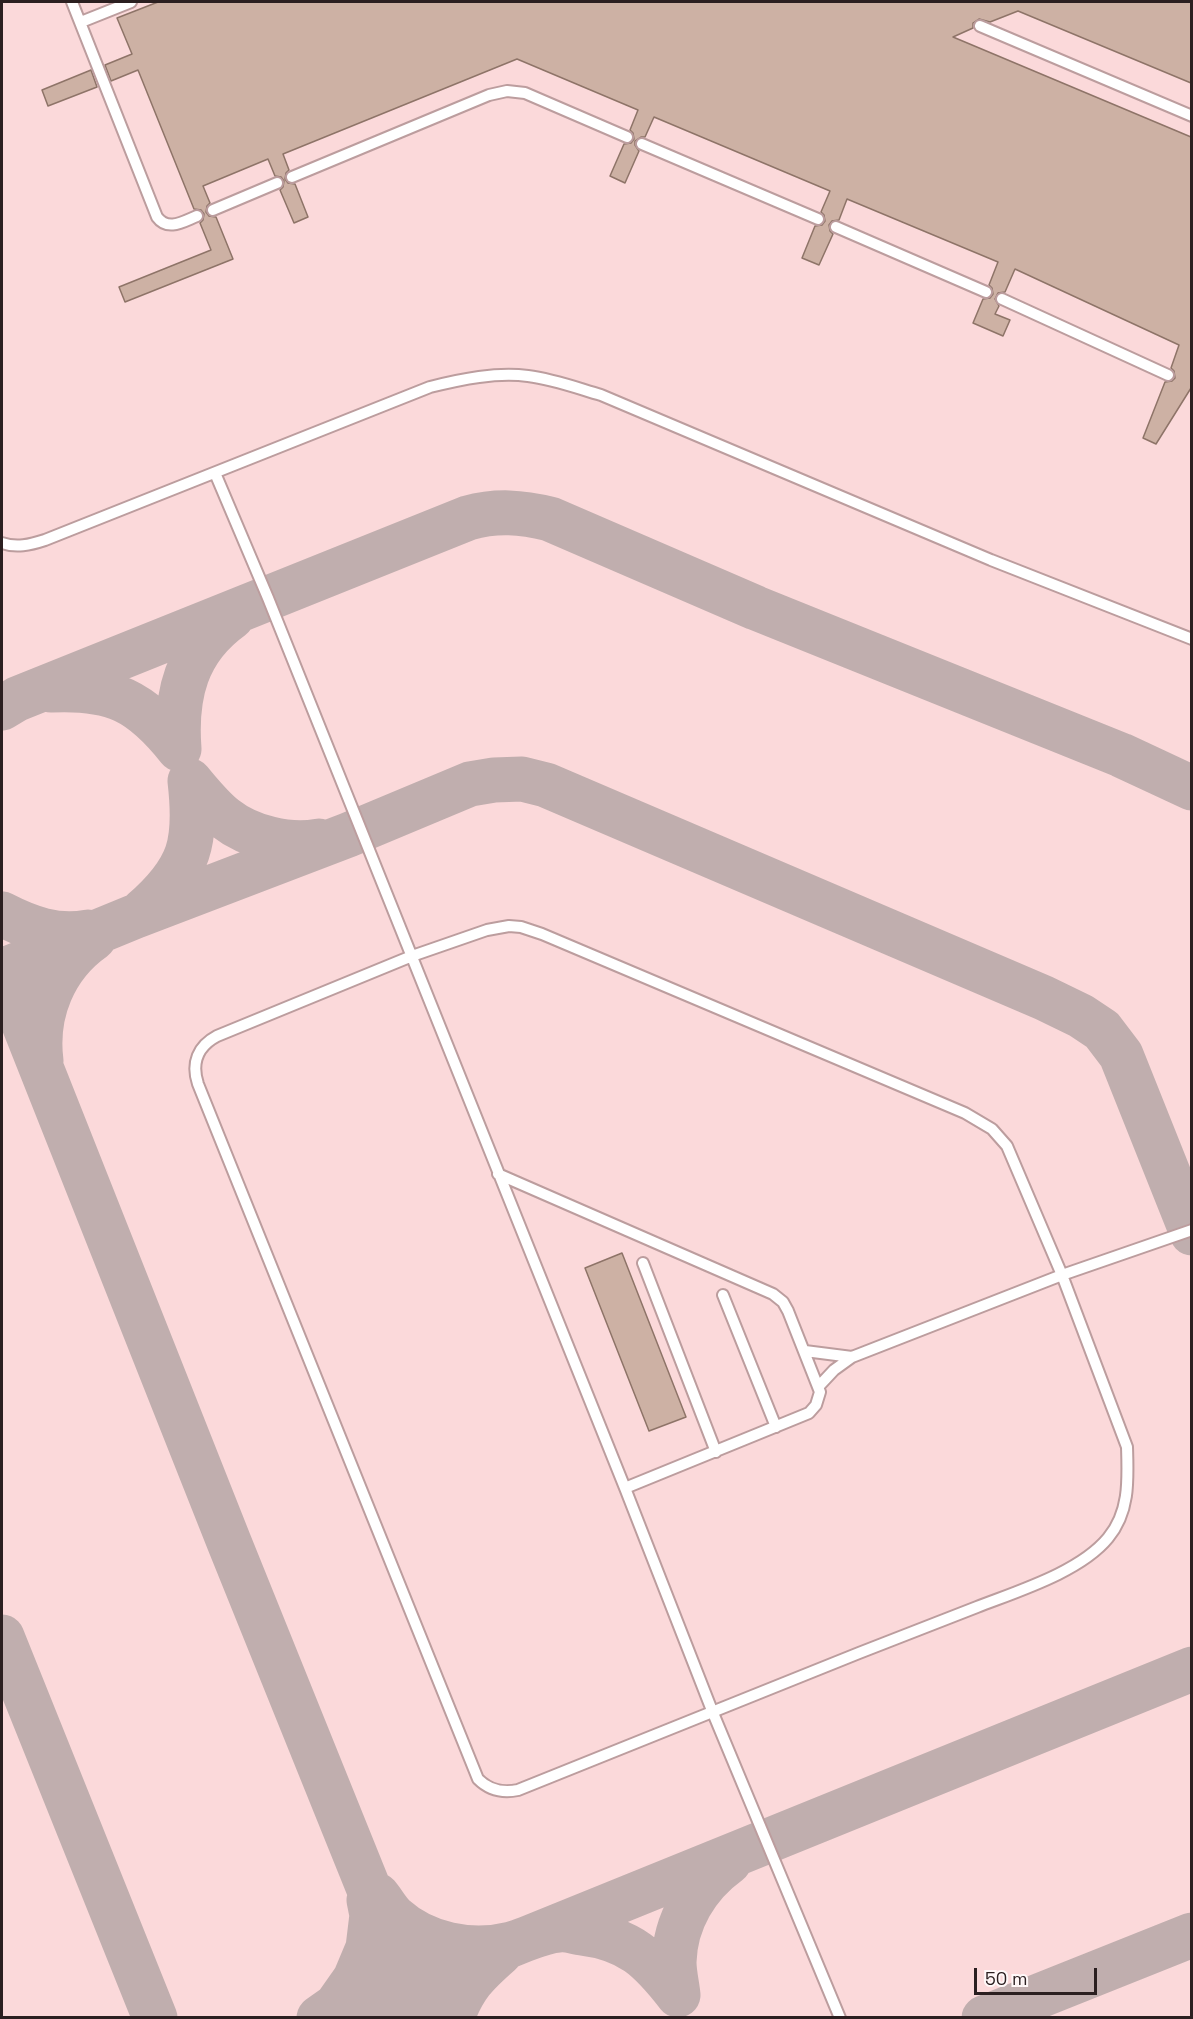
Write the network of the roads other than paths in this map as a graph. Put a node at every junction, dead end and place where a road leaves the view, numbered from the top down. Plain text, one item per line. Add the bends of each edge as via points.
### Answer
1 (72, 2) edge
2 (131, 2) edge
3 (81, 22) junction
4 (980, 26) dead end
5 (1191, 117) edge
6 (627, 137) dead end
7 (642, 144) dead end
8 (292, 177) dead end
9 (278, 183) dead end
10 (213, 210) dead end
11 (197, 216) dead end
12 (818, 219) dead end
13 (836, 227) dead end
14 (986, 292) dead end
15 (1002, 299) dead end
16 (1168, 375) dead end
17 (215, 473) junction
18 (2, 543) edge
19 (1191, 639) edge
20 (412, 956) junction
21 (498, 1173) junction
22 (1191, 1230) edge
23 (643, 1263) dead end
24 (1062, 1275) junction
25 (723, 1295) dead end
26 (805, 1351) junction
27 (852, 1357) junction
28 (819, 1386) junction
29 (776, 1427) junction
30 (716, 1452) junction
31 (625, 1488) junction
32 (713, 1713) junction
33 (840, 2018) edge

1 - 3 lane
2 - 3 lane
3 - 11 lane via 157,217 169,226
4 - 5 lane
6 - 8 lane via 532,95 507,91
7 - 12 lane
9 - 10 lane
13 - 14 lane
15 - 16 lane
17 - 18 lane via 31,545
17 - 19 lane via 430,387 501,375 545,379 602,394 991,560
17 - 20 lane
20 - 21 lane
20 - 24 lane via 498,927 532,930 965,1113 992,1129 1007,1146
20 - 32 lane via 209,1040 197,1056 198,1084 478,1779 495,1790 518,1790
21 - 26 lane via 773,1294 783,1302
21 - 31 lane
22 - 24 lane
23 - 30 lane
24 - 27 lane
24 - 32 lane via 1127,1447 1127,1497 1109,1538 1088,1557 1039,1583
25 - 29 lane
26 - 27 lane
26 - 28 lane
27 - 28 lane
28 - 29 lane via 820,1397 809,1413
29 - 30 lane
30 - 31 lane
31 - 32 lane
32 - 33 lane

